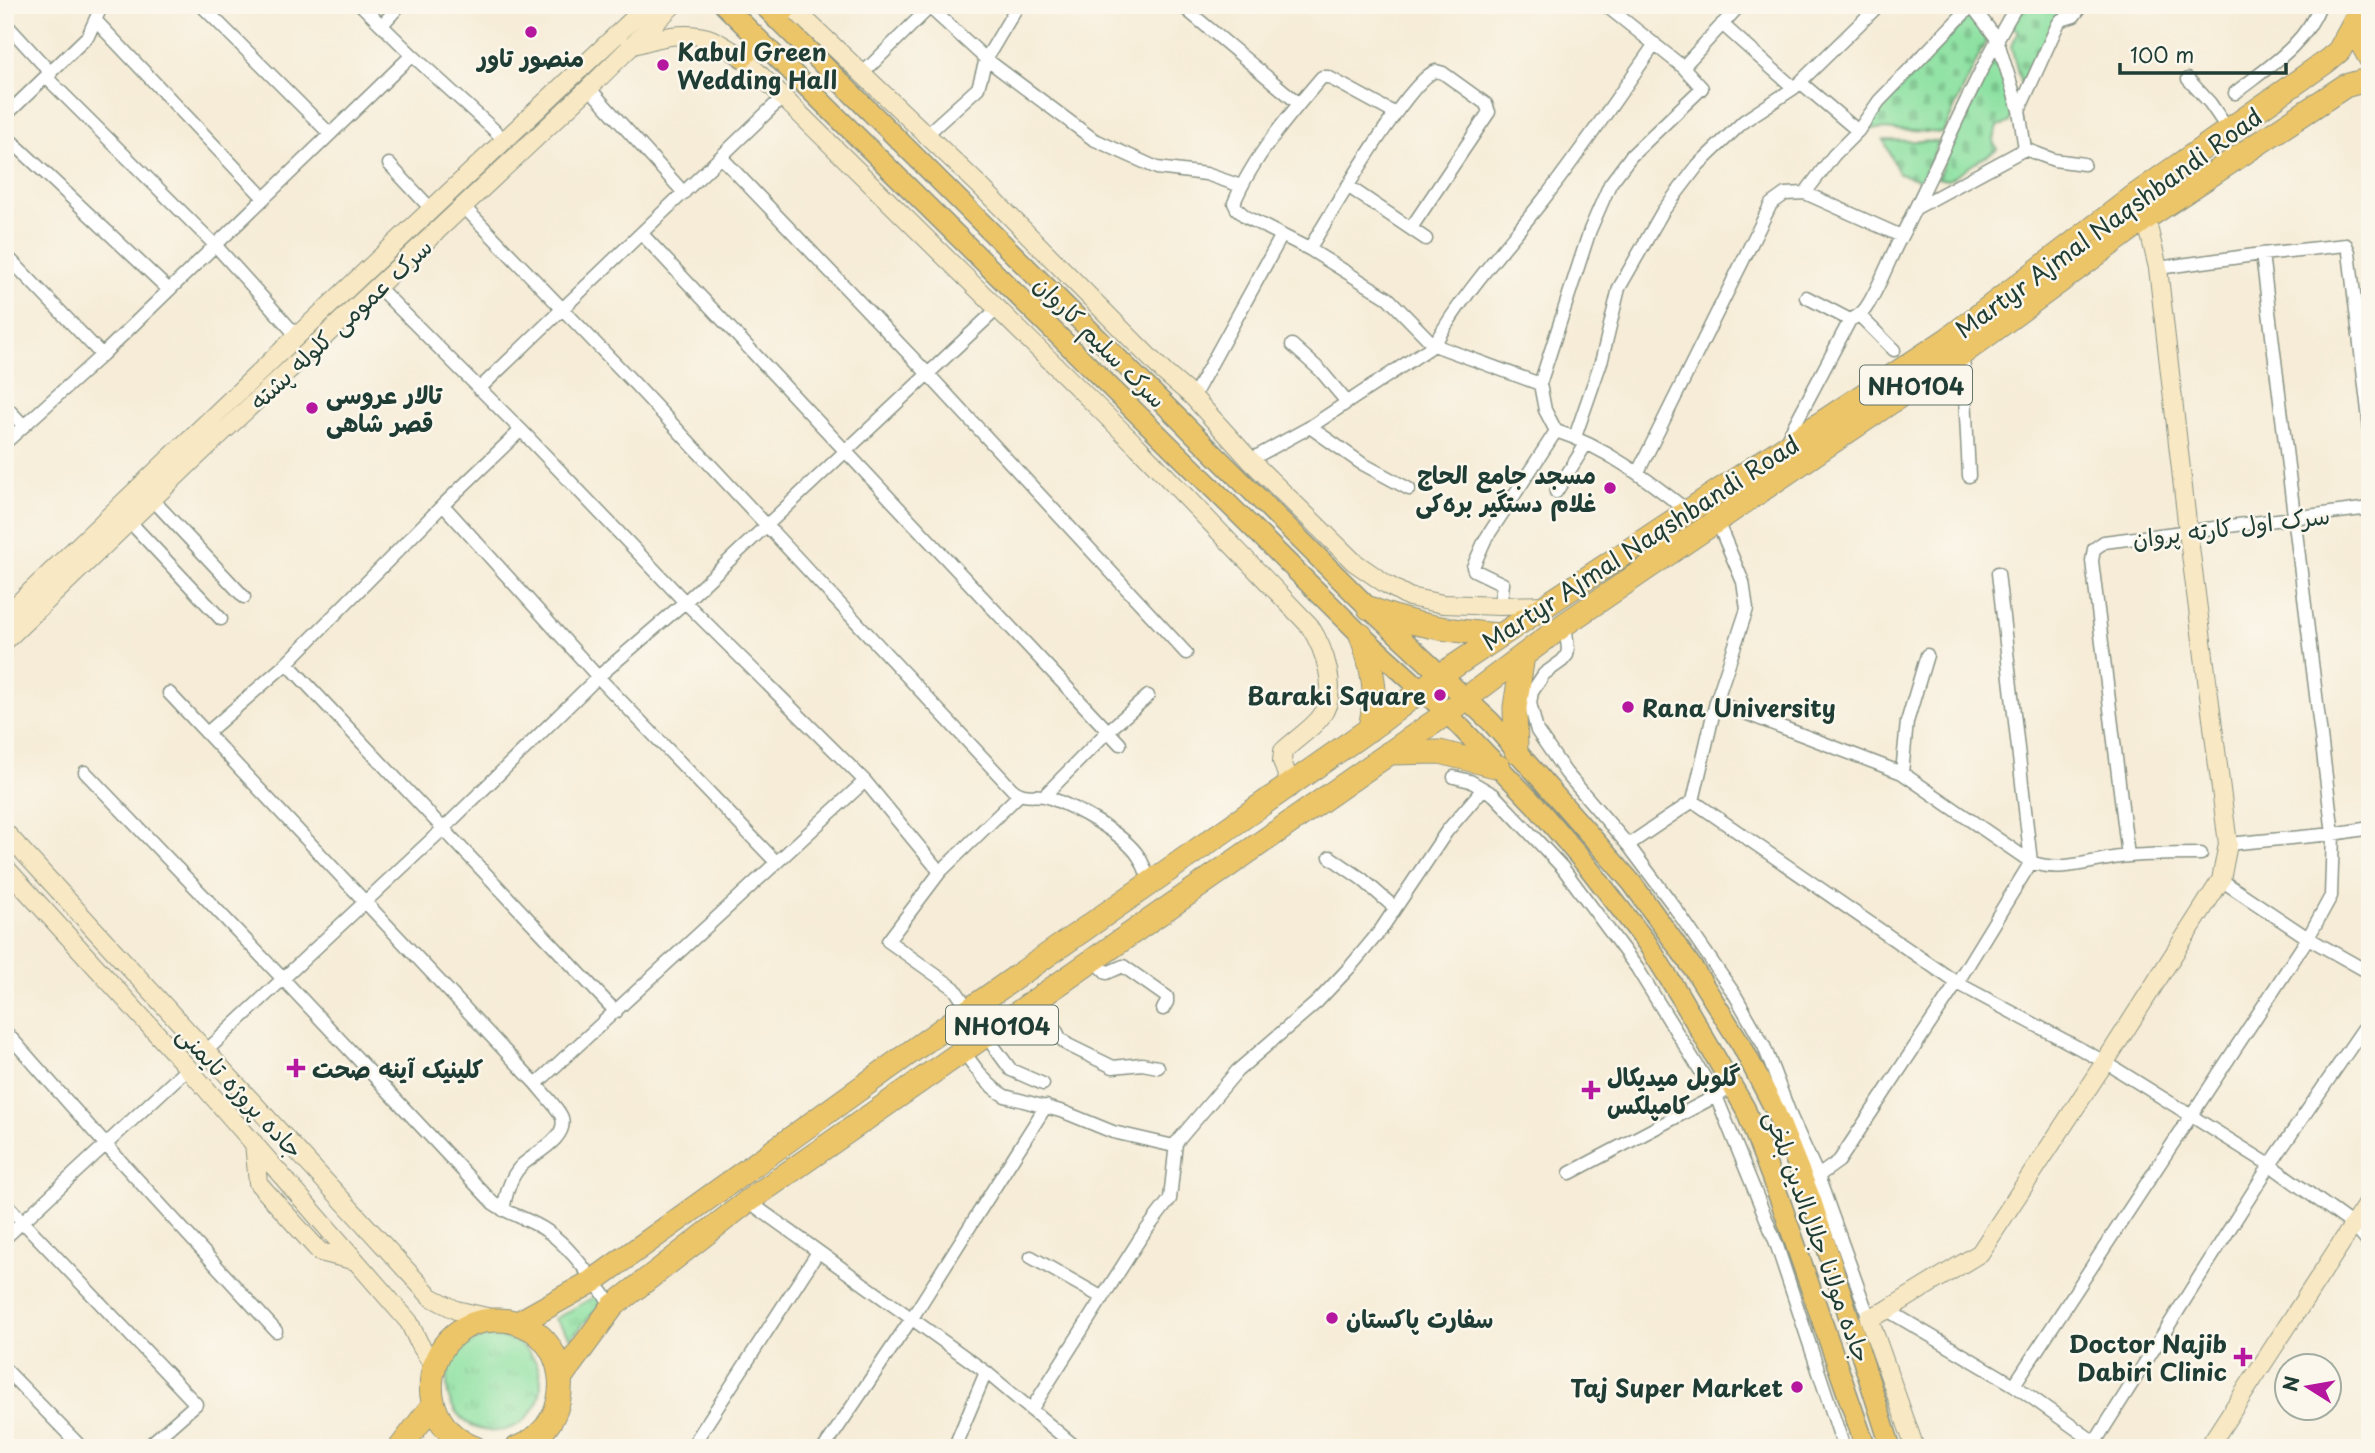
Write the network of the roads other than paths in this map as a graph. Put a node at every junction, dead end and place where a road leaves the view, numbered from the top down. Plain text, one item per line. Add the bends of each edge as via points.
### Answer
1 (102, 5) edge
2 (201, 5) edge
3 (361, 5) edge
4 (400, 5) edge
5 (631, 5) edge
6 (648, 5) edge
7 (673, 5) edge
8 (724, 5) edge
9 (763, 5) edge
10 (1018, 5) edge
11 (1181, 5) edge
12 (1740, 5) edge
13 (1879, 5) edge
14 (2017, 5) edge
15 (2082, 5) edge
16 (2320, 5) edge
17 (1607, 6) edge
18 (1972, 6) edge
19 (928, 7) edge
20 (785, 10) edge
21 (2359, 10) edge
22 (96, 21) junction
23 (5, 23) edge
24 (1722, 24) junction
25 (382, 25) junction
26 (625, 39) junction
27 (1997, 39) junction
28 (758, 41) junction
29 (1655, 44) junction
30 (412, 55) junction
31 (743, 58) junction
32 (986, 58) junction
33 (2370, 58) edge
34 (1684, 67) junction
35 (863, 72) junction
36 (49, 75) junction
37 (2188, 79) dead end
38 (2370, 79) edge
39 (1797, 85) junction
40 (589, 88) junction
41 (2235, 93) dead end
42 (783, 97) junction
43 (1298, 103) junction
44 (2019, 110) junction
45 (1395, 113) junction
46 (5, 116) edge
47 (1858, 131) junction
48 (2230, 131) junction
49 (330, 134) junction
50 (927, 134) junction
51 (5, 135) edge
52 (505, 140) junction
53 (2025, 149) junction
54 (721, 157) junction
55 (389, 164) dead end
56 (2084, 164) dead end
57 (1241, 186) junction
58 (1349, 187) junction
59 (1804, 192) junction
60 (684, 193) junction
61 (2136, 195) junction
62 (264, 198) junction
63 (464, 207) junction
64 (1918, 207) junction
65 (432, 210) junction
66 (2146, 218) junction
67 (1411, 228) junction
68 (642, 234) junction
69 (1282, 235) junction
70 (1901, 236) junction
71 (1426, 239) dead end
72 (216, 246) junction
73 (1309, 249) junction
74 (5, 254) edge
75 (2262, 254) junction
76 (2158, 268) junction
77 (379, 287) junction
78 (169, 290) junction
79 (1805, 297) dead end
80 (997, 309) junction
81 (561, 310) junction
82 (1855, 318) junction
83 (297, 336) junction
84 (1292, 345) dead end
85 (1434, 345) junction
86 (1894, 350) dead end
87 (1963, 353) junction
88 (102, 355) junction
89 (928, 374) junction
90 (1540, 384) junction
91 (479, 389) junction
92 (1193, 397) junction
93 (1346, 401) junction
94 (5, 406) edge
95 (24, 426) junction
96 (1310, 427) junction
97 (2370, 428) edge
98 (521, 430) junction
99 (1556, 431) junction
100 (1581, 441) junction
101 (5, 443) edge
102 (1782, 449) junction
103 (846, 450) junction
104 (1250, 460) junction
105 (1638, 472) junction
106 (1969, 476) dead end
107 (1409, 489) dead end
108 (1556, 492) dead end
109 (153, 500) junction
110 (443, 505) junction
111 (2370, 509) edge
112 (1689, 512) junction
113 (2294, 516) junction
114 (1717, 521) junction
115 (130, 522) junction
116 (766, 525) junction
117 (2188, 531) junction
118 (1998, 573) dead end
119 (244, 597) dead end
120 (685, 602) junction
121 (1546, 605) junction
122 (1500, 606) junction
123 (1369, 608) junction
124 (5, 616) edge
125 (221, 619) dead end
126 (1565, 624) junction
127 (1361, 635) junction
128 (1500, 635) junction
129 (5, 641) edge
130 (1186, 653) dead end
131 (1927, 655) dead end
132 (1523, 656) junction
133 (287, 663) junction
134 (1441, 675) junction
135 (598, 677) junction
136 (1421, 690) junction
137 (169, 693) dead end
138 (1148, 696) dead end
139 (1466, 698) junction
140 (1716, 702) junction
141 (1447, 713) junction
142 (1369, 730) junction
143 (1108, 732) junction
144 (207, 733) junction
145 (1120, 744) dead end
146 (1516, 751) junction
147 (1389, 753) junction
148 (1499, 768) junction
149 (85, 772) dead end
150 (1566, 773) junction
151 (1902, 774) junction
152 (1454, 777) dead end
153 (865, 781) junction
154 (1290, 784) junction
155 (1546, 787) junction
156 (1483, 789) junction
157 (1019, 795) junction
158 (1044, 796) junction
159 (1693, 801) junction
160 (444, 828) junction
161 (2370, 828) edge
162 (5, 832) edge
163 (2333, 834) junction
164 (2228, 844) junction
165 (1628, 845) junction
166 (2201, 854) dead end
167 (2128, 856) junction
168 (1330, 857) dead end
169 (776, 862) junction
170 (2031, 862) junction
171 (5, 867) edge
172 (940, 872) junction
173 (2221, 880) junction
174 (1150, 882) junction
175 (365, 902) junction
176 (1395, 908) junction
177 (2308, 938) junction
178 (1094, 960) junction
179 (2370, 973) edge
180 (284, 979) junction
181 (1957, 983) junction
182 (1039, 998) junction
183 (1163, 1009) dead end
184 (969, 1010) junction
185 (616, 1012) junction
186 (2370, 1019) edge
187 (5, 1031) edge
188 (986, 1036) junction
189 (963, 1051) junction
190 (205, 1052) junction
191 (2105, 1062) junction
192 (1158, 1067) dead end
193 (188, 1068) junction
194 (536, 1084) junction
195 (1043, 1084) dead end
196 (1724, 1091) junction
197 (1046, 1106) junction
198 (2191, 1116) junction
199 (105, 1144) junction
200 (1174, 1146) junction
201 (2270, 1165) junction
202 (1570, 1173) dead end
203 (1818, 1176) junction
204 (2370, 1199) edge
205 (748, 1201) junction
206 (5, 1203) edge
207 (503, 1210) junction
208 (22, 1223) junction
209 (2353, 1225) junction
210 (5, 1238) edge
211 (2370, 1245) edge
212 (818, 1252) junction
213 (1031, 1257) dead end
214 (593, 1281) junction
215 (1103, 1298) junction
216 (613, 1306) junction
217 (1887, 1310) junction
218 (912, 1318) junction
219 (1869, 1318) junction
220 (508, 1322) junction
221 (276, 1331) dead end
222 (433, 1365) junction
223 (5, 1369) edge
224 (986, 1371) junction
225 (561, 1377) junction
226 (2014, 1385) junction
227 (432, 1405) junction
228 (1031, 1410) junction
229 (2099, 1445) edge
230 (527, 1446) edge
231 (82, 1448) edge
232 (146, 1448) edge
233 (400, 1448) edge
234 (475, 1448) edge
235 (691, 1448) edge
236 (824, 1448) edge
237 (954, 1448) edge
238 (1077, 1448) edge
239 (1844, 1448) edge
240 (1866, 1448) edge
241 (1891, 1448) edge
242 (1914, 1448) edge
243 (2208, 1448) edge

1 - 22 street
2 - 49 street
3 - 25 street
4 - 25 street
5 - 26 main road
6 - 26 main road, سرک عمومی کلوله پشته
7 - 26 main road, سرک عمومی کلوله پشته
8 - 28 main road, جاده مولانا جلال‌الدین بلخی
9 - 20 main road, سرک سلیم کاروان
10 - 32 street
11 - 43 street
12 - 24 street
13 - 39 street
14 - 27 street
15 - 44 street via 2074,16 2058,24
16 - 41 street via 2314,22 2293,47
17 - 29 street
18 - 27 street
18 - 47 street via 1879,101
19 - 32 street
19 - 35 street
20 - 35 main road
20 - 123 main road, سرک سلیم کاروان
21 - 33 highway, NH0104 via 2361,42
21 - 48 highway, Martyr Ajmal Naqshbandi Road / NH0104 via 2339,51
22 - 36 street via 88,36
22 - 62 street
23 - 36 street
24 - 34 street
24 - 39 street
25 - 30 street
26 - 31 main road via 710,38
26 - 40 main road, سرک عمومی کلوله پشته
26 - 52 main road, سرک عمومی کلوله پشته
27 - 44 street
27 - 64 street
28 - 31 main road
28 - 127 main road, جاده مولانا جلال‌الدین بلخی
29 - 34 street
29 - 85 street
30 - 49 street
30 - 52 street
31 - 42 main road
32 - 50 street via 978,88
32 - 57 street via 1093,139 1157,168 1206,174
34 - 90 street via 1702,88 1631,156 1610,184 1590,230
35 - 50 main road
36 - 46 street
36 - 72 street
37 - 48 street
38 - 66 highway, Martyr Ajmal Naqshbandi Road / NH0104 via 2345,86
39 - 47 street
39 - 100 street via 1744,121 1698,165 1663,211 1619,288
40 - 60 street
40 - 63 main road, سرک عمومی کلوله پشته
42 - 54 street
42 - 80 main road
43 - 45 street via 1322,77 1328,77
43 - 57 street
44 - 53 street
45 - 58 street
45 - 67 street via 1424,78 1436,71 1486,104 1489,112
47 - 59 street
48 - 61 highway, Martyr Ajmal Naqshbandi Road / NH0104
49 - 62 street
50 - 92 main road
51 - 78 street
52 - 65 main road, سرک عمومی کلوله پشته
53 - 56 street via 2054,160
53 - 64 street
54 - 60 street
54 - 89 street
55 - 65 street
57 - 69 street via 1234,203 1237,209
58 - 67 street
58 - 73 street
59 - 70 street
59 - 105 street via 1785,194 1771,204
60 - 68 street
61 - 66 main road
61 - 102 highway, Martyr Ajmal Naqshbandi Road / NH0104 via 1948,340
62 - 72 street
63 - 77 main road, سرک عمومی کلوله پشته
63 - 81 street
64 - 70 street
65 - 83 main road, سرک عمومی کلوله پشته
66 - 76 main road
66 - 87 highway, Martyr Ajmal Naqshbandi Road / NH0104
67 - 71 street
68 - 81 street
68 - 103 street
69 - 73 street
69 - 92 street
70 - 82 street via 1870,303
72 - 78 street
72 - 83 street
73 - 85 street via 1388,298
74 - 88 street
75 - 76 street
75 - 97 street via 2346,245
75 - 113 street
76 - 117 main road
77 - 91 street
77 - 109 main road, سرک عمومی کلوله پشته
78 - 88 street
79 - 82 street
80 - 89 street
80 - 154 main road via 1138,447 1320,641 1329,696 1322,716 1283,751
81 - 91 street
81 - 116 street
82 - 86 street
82 - 102 street
83 - 124 main road, سرک عمومی کلوله پشته
84 - 93 street
85 - 90 street
85 - 93 street
87 - 106 street
87 - 114 highway, Martyr Ajmal Naqshbandi Road / NH0104
88 - 95 street
89 - 103 street
89 - 130 street
90 - 99 street via 1545,410
91 - 98 street
92 - 104 main road
93 - 96 street
94 - 95 street
95 - 101 street
96 - 104 street
96 - 107 street via 1361,464
98 - 110 street
98 - 120 street
99 - 100 street
99 - 122 street via 1485,540 1473,567 1503,584
100 - 105 street
100 - 108 street
102 - 112 highway, Martyr Ajmal Naqshbandi Road / NH0104
103 - 116 street
103 - 143 street
104 - 122 main road via 1354,562 1386,584 1409,597 1443,604
105 - 112 street
109 - 115 main road, سرک عمومی کلوله پشته
109 - 119 street
110 - 133 street
110 - 135 street
111 - 113 street, سرک اول کارته پروان
112 - 121 highway, Martyr Ajmal Naqshbandi Road / NH0104
113 - 117 street, سرک اول کارته پروان
113 - 163 street
114 - 126 highway, Martyr Ajmal Naqshbandi Road / NH0104
114 - 140 street via 1743,582 1747,609
115 - 125 street
115 - 129 main road, سرک عمومی کلوله پشته
116 - 120 street
116 - 157 street
117 - 164 main road
117 - 167 street, سرک اول کارته پروان via 2104,542 2095,549 2092,561
118 - 170 street
120 - 135 street
120 - 153 street
121 - 122 main road
121 - 128 highway, Martyr Ajmal Naqshbandi Road / NH0104
123 - 128 highway via 1412,624
123 - 134 main road, سرک سلیم کاروان
126 - 132 highway, Martyr Ajmal Naqshbandi Road / NH0104
126 - 150 street via 1567,655 1544,674 1530,703 1537,732
127 - 136 main road, جاده مولانا جلال‌الدین بلخی
127 - 142 highway via 1374,682
128 - 134 highway, Martyr Ajmal Naqshbandi Road / NH0104
131 - 151 street via 1907,722
132 - 139 highway, Martyr Ajmal Naqshbandi Road / NH0104
132 - 146 highway via 1515,707
133 - 144 street
133 - 160 street
134 - 136 highway, Martyr Ajmal Naqshbandi Road / NH0104
134 - 139 main road, جاده مولانا جلال‌الدین بلخی
135 - 160 street
135 - 169 street
136 - 141 main road, جاده مولانا جلال‌الدین بلخی
136 - 142 highway, NH0104
137 - 144 street
138 - 143 street
139 - 141 highway, NH0104
139 - 146 main road, جاده مولانا جلال‌الدین بلخی
140 - 151 street
140 - 159 street
141 - 147 highway, NH0104
141 - 148 main road, جاده مولانا جلال‌الدین بلخی
142 - 154 highway, NH0104
143 - 145 street
143 - 158 street
144 - 175 street
146 - 155 main road, جاده مولانا جلال‌الدین بلخی
147 - 148 highway via 1440,752
147 - 178 highway, NH0104
148 - 196 main road, جاده مولانا جلال‌الدین بلخی via 1588,867 1647,943
149 - 180 street
150 - 155 street
150 - 165 street
151 - 170 street
152 - 156 street
153 - 169 street
153 - 172 street
154 - 174 highway, NH0104
155 - 241 main road, جاده مولانا جلال‌الدین بلخی via 1632,883 1695,971 1776,1110 1811,1199
156 - 176 street via 1447,831
156 - 196 street via 1521,821 1563,867
157 - 158 street
157 - 172 street
158 - 174 street via 1079,810 1131,848
159 - 165 street
159 - 181 street
160 - 175 street
160 - 185 street
161 - 163 street
162 - 190 main road, جاده پروژه تایمنی
163 - 164 street
163 - 177 street via 2331,896
164 - 173 main road
165 - 203 street via 1735,995 1763,1046
166 - 167 street
167 - 170 street via 2056,866
168 - 176 street
169 - 185 street
170 - 181 street
171 - 193 main road, جاده پروژه تایمنی
172 - 184 street via 888,941 954,988
173 - 177 street
173 - 191 main road
174 - 184 highway, NH0104
175 - 180 street
175 - 194 street
176 - 200 street via 1350,967 1237,1071
177 - 179 street
177 - 198 street
178 - 182 highway, NH0104
178 - 183 street via 1107,973 1124,966 1167,997
180 - 190 street
180 - 207 street
181 - 191 street
181 - 203 street via 1839,1161
182 - 188 highway, NH0104
182 - 192 street via 1068,1045 1113,1067
184 - 214 highway, NH0104
185 - 194 street
186 - 201 street
187 - 199 street
188 - 189 highway, NH0104
188 - 195 street via 1011,1070
189 - 197 street via 998,1092
189 - 205 highway, NH0104
190 - 220 main road, جاده پروژه تایمنی via 432,1297 456,1310
191 - 198 street
191 - 217 main road via 1980,1253
193 - 199 street
193 - 222 main road, جاده پروژه تایمنی via 409,1322
194 - 207 street via 562,1118 562,1128 553,1142 520,1167
196 - 202 street
196 - 239 street
196 - 240 main road, جاده مولانا جلال‌الدین بلخی via 1745,1108
197 - 200 street via 1113,1132
197 - 218 street
198 - 201 street
198 - 226 street
199 - 208 street
199 - 221 street
200 - 215 street via 1170,1199
201 - 209 street
201 - 229 street
203 - 219 street
204 - 209 main road
205 - 212 street
205 - 216 highway, NH0104
206 - 208 street
207 - 214 street via 549,1232
208 - 210 street
208 - 232 street via 196,1404
209 - 211 street
209 - 243 main road
212 - 218 street
212 - 235 street
213 - 215 street
214 - 216 street
214 - 220 highway, NH0104
215 - 228 street
216 - 225 highway, NH0104
217 - 219 main road
217 - 226 street
218 - 224 street
218 - 236 street
219 - 242 main road
220 - 222 highway, NH0104 via 470,1325 447,1341
220 - 225 highway via 539,1335 554,1354
222 - 227 highway
223 - 231 street
224 - 228 street
224 - 237 street
225 - 230 highway, NH0104 via 560,1402 549,1426
226 - 229 street
227 - 233 highway
227 - 234 highway via 443,1426 461,1443
228 - 238 street

